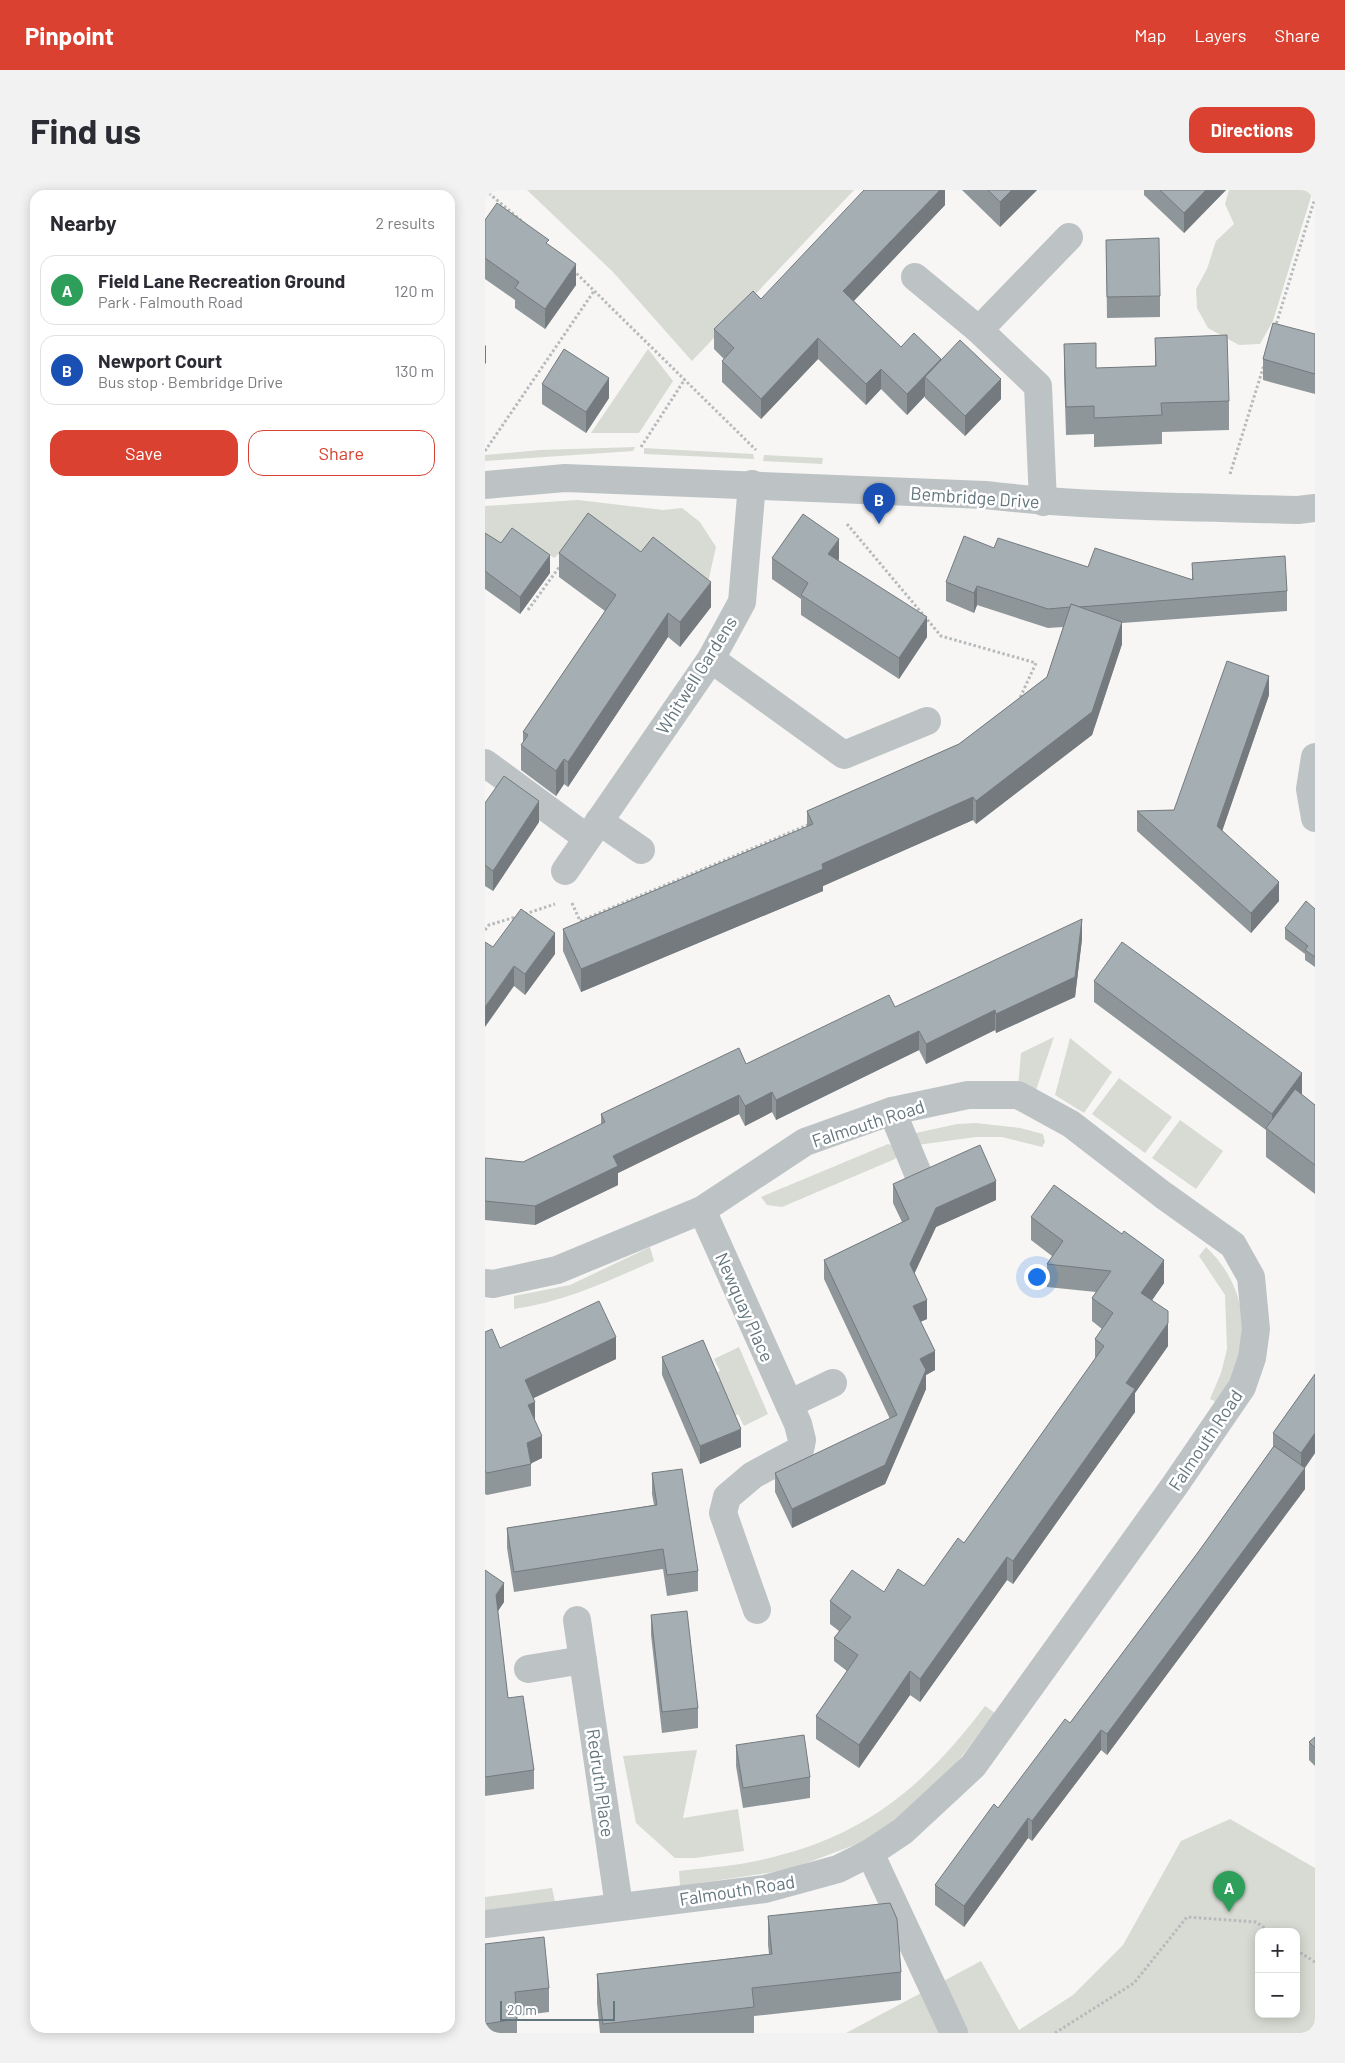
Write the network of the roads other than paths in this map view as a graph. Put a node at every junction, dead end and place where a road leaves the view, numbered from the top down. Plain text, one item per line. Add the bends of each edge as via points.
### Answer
1 (1069, 237) dead end
2 (915, 277) dead end
3 (979, 330) junction
4 (755, 484) junction
5 (485, 485) edge
6 (1043, 502) junction
7 (1315, 508) edge
8 (711, 659) junction
9 (927, 722) dead end
10 (1315, 757) edge
11 (485, 763) edge
12 (1315, 818) edge
13 (593, 829) junction
14 (641, 850) dead end
15 (565, 872) dead end
16 (892, 1111) junction
17 (919, 1176) edge
18 (702, 1210) junction
19 (485, 1283) edge
20 (833, 1383) dead end
21 (794, 1414) junction
22 (757, 1610) dead end
23 (577, 1620) dead end
24 (583, 1660) junction
25 (528, 1669) dead end
26 (870, 1853) junction
27 (619, 1906) junction
28 (485, 1924) edge
29 (954, 2033) edge

1 - 3 street
2 - 3 street
3 - 6 street via 1038,386
4 - 5 street, Bembridge Drive via 565,478
4 - 6 street, Bembridge Drive via 985,495
4 - 8 street, Whitwell Gardens via 742,602
6 - 7 street, Bembridge Drive
8 - 9 street via 844,755
8 - 13 street, Whitwell Gardens
10 - 12 street via 1310,788
11 - 13 street
13 - 14 street
13 - 15 street, Whitwell Gardens
16 - 17 street
16 - 18 street, Falmouth Road via 805,1142
16 - 26 street, Falmouth Road via 968,1095 1018,1095 1071,1124 1233,1245 1251,1277 1255,1329 1252,1358 1242,1387 973,1766 903,1831
18 - 19 street, Falmouth Road via 557,1270
18 - 21 street, Newquay Place
20 - 21 street
21 - 22 street, Newquay Place via 802,1440 800,1450 753,1475 727,1497 723,1513
23 - 24 street, Redruth Place
24 - 25 street
24 - 27 street, Redruth Place
26 - 27 street, Falmouth Road via 838,1869 765,1889
26 - 29 street
27 - 28 street, Falmouth Road

